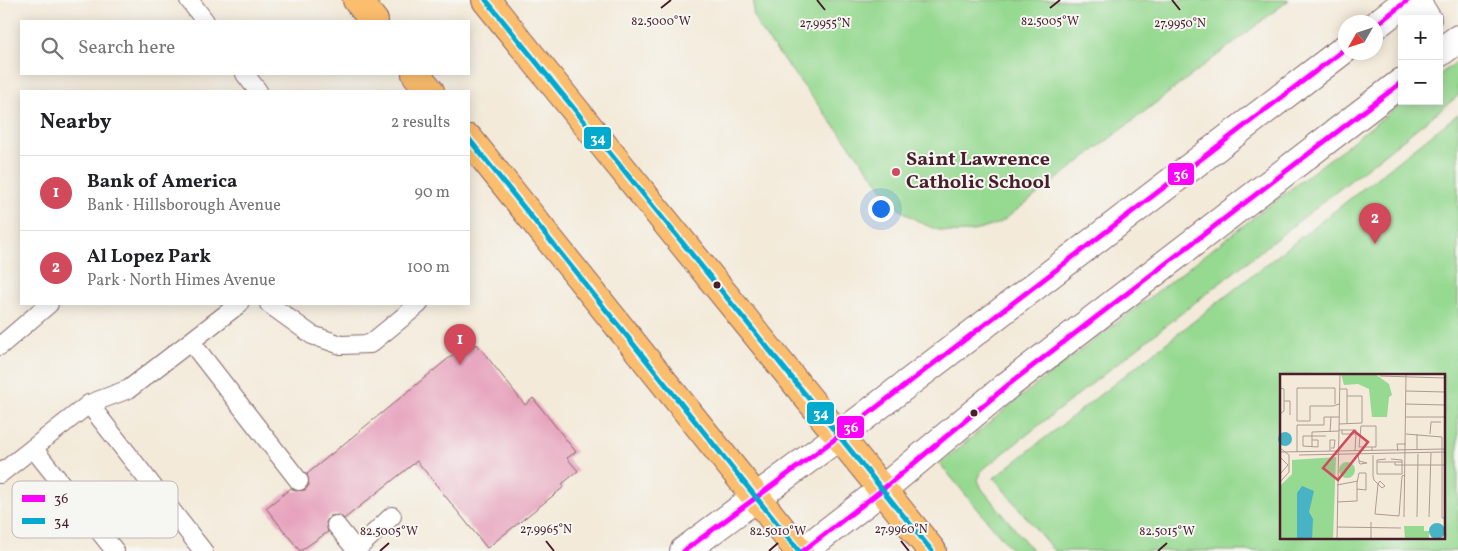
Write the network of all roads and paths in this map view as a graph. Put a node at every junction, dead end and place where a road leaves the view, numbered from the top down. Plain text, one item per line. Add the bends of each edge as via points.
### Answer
1 (189, 0) edge
2 (357, 0) edge
3 (486, 0) edge
4 (1408, 0) edge
5 (1415, 0) edge
6 (1424, 15) edge
7 (204, 20) edge
8 (373, 20) edge
9 (1383, 20) edge
10 (1338, 54) edge
11 (246, 75) edge
12 (417, 75) edge
13 (1398, 85) edge
14 (257, 90) edge
15 (429, 90) edge
16 (470, 140) edge
17 (48, 305) edge
18 (237, 305) edge
19 (271, 305) edge
20 (418, 305) edge
21 (191, 342) junction
22 (0, 346) edge
23 (89, 404) junction
24 (839, 436) junction
25 (33, 448) junction
26 (0, 474) edge
27 (300, 480) dead end
28 (59, 481) edge
29 (149, 481) edge
30 (883, 489) junction
31 (755, 497) junction
32 (392, 516) dead end
33 (178, 519) edge
34 (336, 525) dead end
35 (105, 538) edge
36 (115, 551) edge
37 (203, 551) edge
38 (355, 551) edge
39 (684, 551) edge
40 (801, 551) edge
41 (932, 551) edge

1 - 7 lane
2 - 8 main road
3 - 24 main road
4 - 9 street
5 - 6 street
10 - 24 street
11 - 14 lane
12 - 15 main road
13 - 30 street via 1008,385
16 - 31 main road
17 - 22 lane
18 - 21 lane
19 - 20 lane via 312,335 341,345 370,344
21 - 23 lane via 129,388
21 - 27 lane
23 - 25 lane
23 - 29 lane
24 - 30 main road
24 - 31 street
25 - 26 lane
25 - 28 lane
30 - 40 street
30 - 41 main road
31 - 39 street
31 - 40 main road
32 - 38 lane
33 - 37 lane
34 - 38 lane
35 - 36 lane

